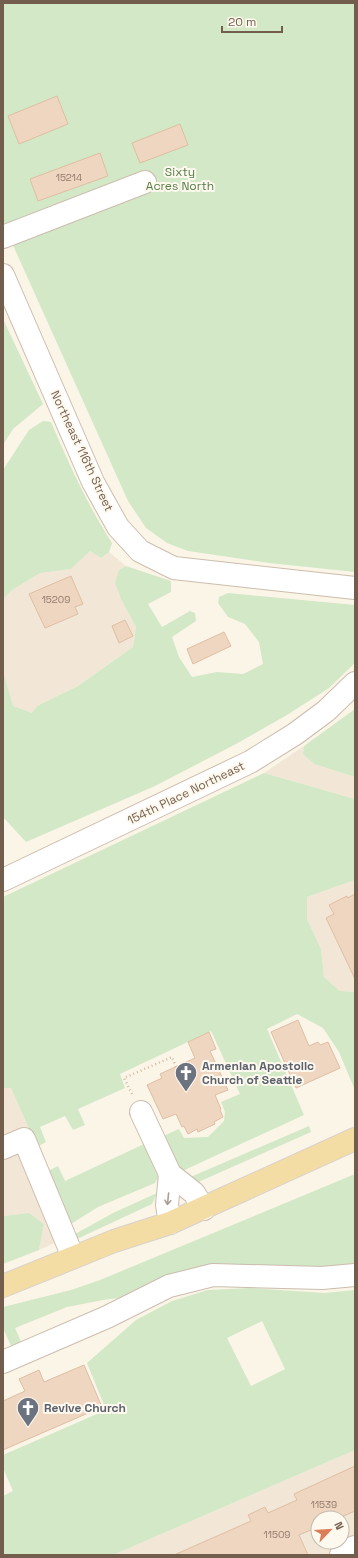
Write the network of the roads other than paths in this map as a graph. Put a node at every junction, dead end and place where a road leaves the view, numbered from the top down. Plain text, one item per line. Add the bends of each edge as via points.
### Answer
1 (145, 182) dead end
2 (3, 237) edge
3 (3, 275) edge
4 (355, 588) edge
5 (355, 683) edge
6 (3, 880) edge
7 (141, 1112) road end
8 (355, 1139) edge
9 (3, 1148) edge
10 (170, 1174) junction
11 (204, 1209) junction
12 (170, 1223) junction
13 (73, 1257) junction
14 (355, 1275) edge
15 (3, 1286) edge
16 (3, 1362) edge
17 (355, 1546) edge
18 (341, 1555) edge

1 - 2 street
3 - 4 street, Northeast 116th Street via 93,482 118,527 140,551 174,568
5 - 6 street, 154th Place Northeast via 326,711 250,762
7 - 10 street
8 - 11 main road
9 - 13 street via 24,1139
10 - 11 street via 194,1193
10 -> 12 street via 167,1205
11 - 12 main road
12 - 13 main road
13 - 15 main road
14 - 16 street via 322,1278 213,1275 168,1286 107,1317
17 - 18 street

